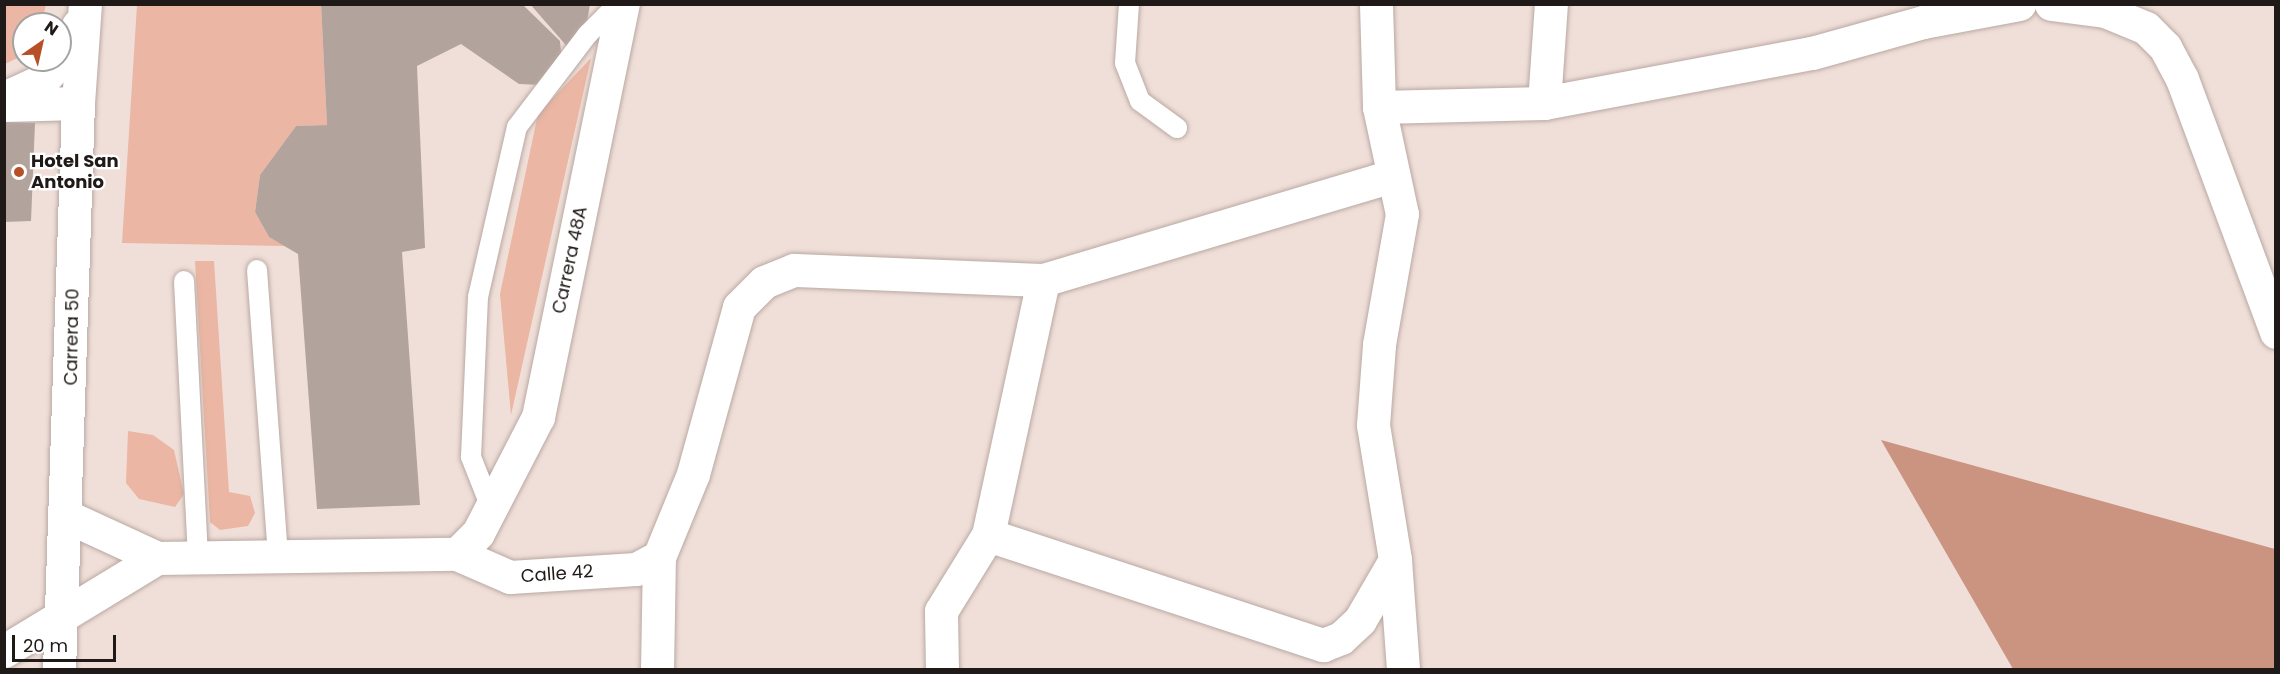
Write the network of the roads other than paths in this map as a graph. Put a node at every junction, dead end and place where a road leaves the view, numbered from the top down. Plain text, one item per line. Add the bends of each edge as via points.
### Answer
1 (85, 4) edge
2 (621, 4) edge
3 (1129, 4) edge
4 (1376, 4) edge
5 (1551, 4) edge
6 (2019, 4) edge
7 (2051, 4) edge
8 (4, 98) edge
9 (78, 103) junction
10 (1544, 103) junction
11 (4, 105) edge
12 (1379, 107) junction
13 (1177, 128) dead end
14 (1391, 176) junction
15 (257, 270) dead end
16 (1042, 280) junction
17 (184, 281) dead end
18 (2276, 332) edge
19 (490, 505) junction
20 (68, 517) junction
21 (988, 535) junction
22 (457, 554) junction
23 (198, 557) junction
24 (157, 558) junction
25 (659, 558) junction
26 (278, 560) junction
27 (1395, 560) junction
28 (59, 616) junction
29 (4, 651) edge
30 (59, 669) edge
31 (657, 669) edge
32 (942, 669) edge
33 (1403, 669) edge

1 - 8 street via 71,47 44,80
1 - 9 street, Carrera 50
2 - 19 street, Carrera 48A via 538,417
2 - 19 lane via 587,35 517,127 478,297 471,457
3 - 13 lane via 1125,63 1140,101
4 - 12 street
5 - 10 street
6 - 10 street via 1923,22 1812,53
7 - 18 street via 2105,11 2146,28 2165,47 2182,79
9 - 11 street
9 - 20 street, Carrera 50
10 - 12 street
12 - 14 street
14 - 16 street
14 - 27 street via 1402,214 1379,345 1373,425
15 - 26 lane
16 - 21 street
16 - 25 street via 794,270 764,282 739,307 693,474
17 - 23 lane
19 - 22 street, Carrera 48A via 478,533
20 - 24 street
20 - 28 street, Carrera 50
21 - 27 street via 1323,645 1341,638 1360,620
21 - 32 street via 941,611
22 - 25 street, Calle 42 via 510,577 636,569
22 - 26 street
23 - 24 street
23 - 26 street
24 - 28 street
25 - 31 street
27 - 33 street
28 - 29 street
28 - 30 street, Carrera 50

